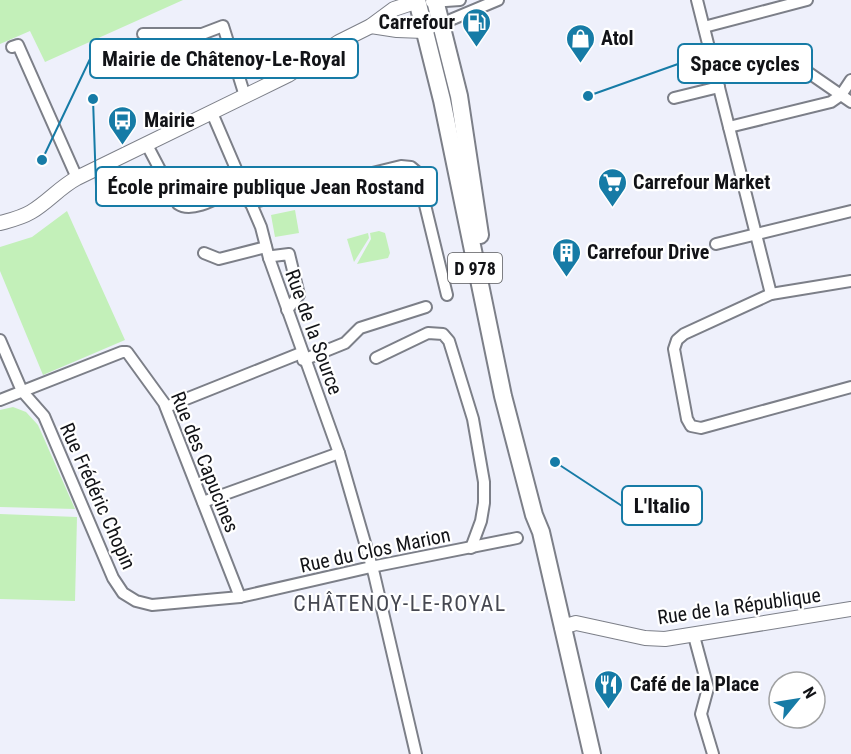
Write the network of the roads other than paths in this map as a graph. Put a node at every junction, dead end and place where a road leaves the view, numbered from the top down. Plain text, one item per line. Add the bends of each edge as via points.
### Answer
1 (417, 0) edge
2 (460, 0) edge
3 (697, 0) edge
4 (807, 0) edge
5 (492, 1) edge
6 (435, 2) edge
7 (441, 22) junction
8 (371, 26) junction
9 (704, 27) junction
10 (424, 31) junction
11 (143, 34) dead end
12 (12, 47) dead end
13 (809, 73) dead end
14 (851, 80) edge
15 (719, 87) junction
16 (841, 95) junction
17 (245, 96) junction
18 (674, 98) dead end
19 (851, 102) edge
20 (212, 112) junction
21 (729, 127) junction
22 (147, 145) junction
23 (77, 178) junction
24 (242, 186) junction
25 (250, 203) junction
26 (851, 211) edge
27 (0, 223) edge
28 (756, 234) junction
29 (716, 244) dead end
30 (266, 247) junction
31 (204, 253) dead end
32 (269, 258) junction
33 (851, 281) edge
34 (771, 294) junction
35 (447, 295) dead end
36 (426, 307) dead end
37 (287, 310) junction
38 (0, 340) edge
39 (302, 356) junction
40 (376, 358) dead end
41 (851, 387) edge
42 (22, 391) junction
43 (0, 400) edge
44 (166, 407) junction
45 (339, 453) junction
46 (203, 502) junction
47 (541, 532) junction
48 (517, 537) dead end
49 (471, 548) junction
50 (371, 567) junction
51 (240, 597) junction
52 (851, 609) edge
53 (562, 627) junction
54 (694, 636) junction
55 (416, 754) edge
56 (592, 754) edge
57 (713, 754) edge

1 - 6 street
1 - 8 street via 394,9
1 - 10 main road, D 978
2 - 6 street
3 - 9 street
4 - 9 street
5 - 7 street
6 - 7 main road, D 978
7 - 10 street
7 - 47 main road, D 978 via 459,96 495,315 540,505
8 - 10 street
8 - 17 street
9 - 15 street
10 - 47 main road, D 978 via 503,396
11 - 17 street via 202,34 223,26
12 - 23 street via 18,45
13 - 16 street
14 - 16 street
15 - 18 street
15 - 21 street
16 - 19 street
16 - 21 street via 831,102
17 - 20 street
20 - 22 street
20 - 24 street, Rue de la Source
21 - 28 street
22 - 23 street
22 - 24 street via 183,207 197,207
23 - 27 street via 33,211
24 - 25 street, Rue de la Source
25 - 30 street, Rue de la Source
25 - 35 street via 401,166 411,167 417,172
26 - 28 street
28 - 29 street
28 - 34 street
30 - 31 street via 219,259
30 - 32 street, Rue de la Source
32 - 37 street, Rue de la Source
32 - 37 street via 289,254 299,295
33 - 34 street
34 - 41 street via 677,340 674,350 691,426 701,428
36 - 39 street via 360,328 345,343
37 - 39 street, Rue de la Source
38 - 42 street, Rue Frédéric Chopin
39 - 44 street
39 - 45 street, Rue de la Source
40 - 49 street via 428,333 443,334 449,341 473,419 484,482 481,521
42 - 43 street
42 - 44 street, Rue des Capucines via 122,351 133,357
42 - 51 street, Rue Frédéric Chopin via 44,416 108,569 123,593 152,604
44 - 46 street, Rue des Capucines
45 - 46 street
45 - 50 street, Rue de la Source
46 - 51 street, Rue des Capucines
47 - 53 main road, D 978
48 - 49 street, Rue du Clos Marion
49 - 50 street, Rue du Clos Marion via 409,566
50 - 51 street, Rue du Clos Marion
50 - 55 street, Rue de la Source
52 - 54 street, Rue de la République
53 - 54 street, Rue de la République via 576,623 645,638
53 - 56 main road, D 978
54 - 57 street via 708,688 702,714

